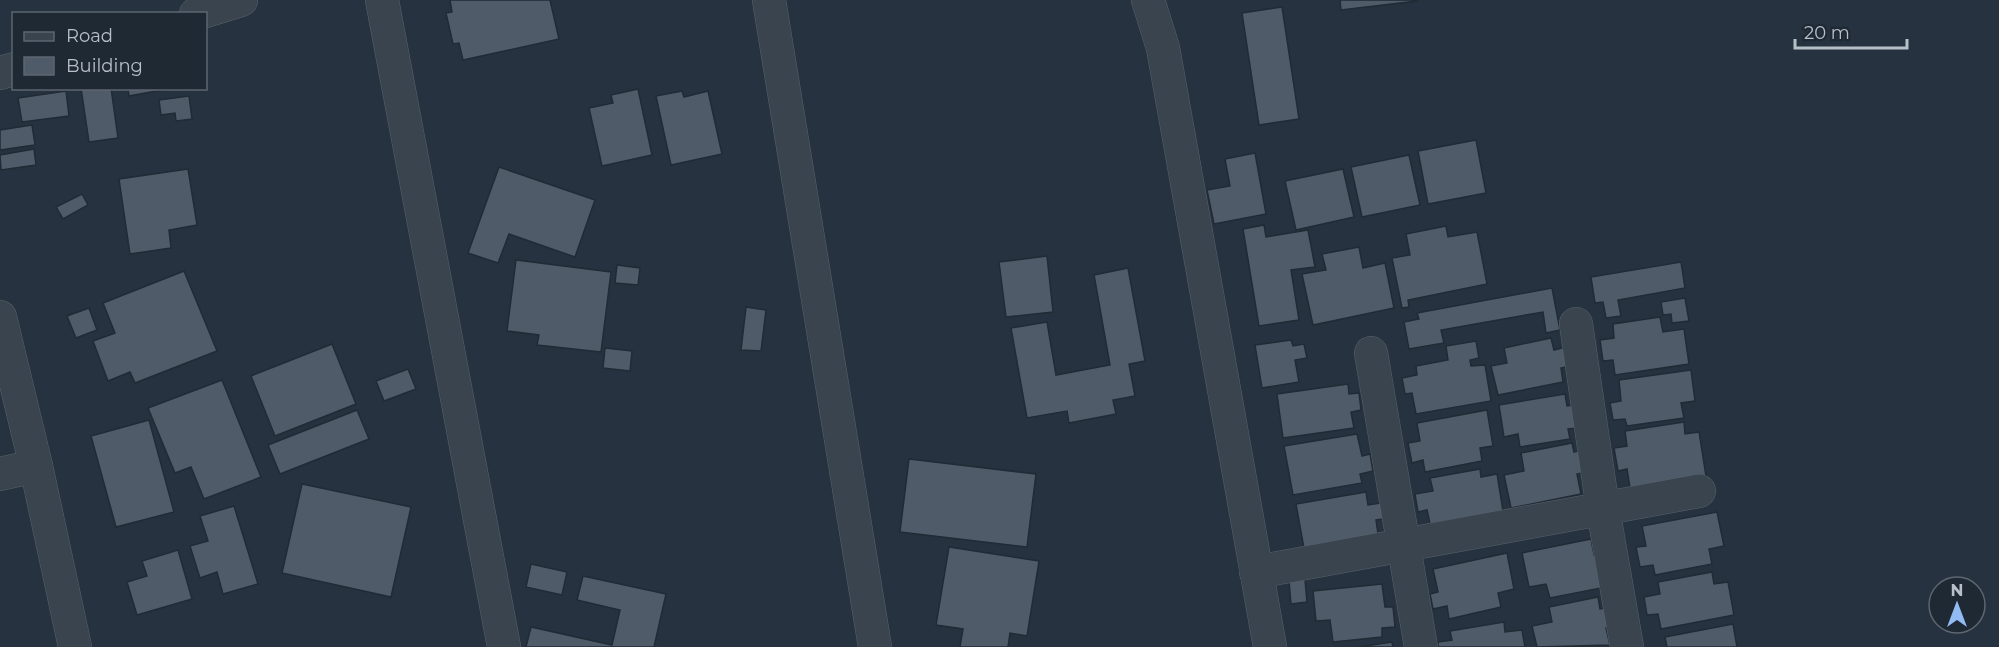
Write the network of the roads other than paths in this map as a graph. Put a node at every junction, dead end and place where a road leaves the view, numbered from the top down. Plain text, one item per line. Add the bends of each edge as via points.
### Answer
1 (241, 0) edge
2 (382, 0) edge
3 (769, 0) edge
4 (1148, 0) edge
5 (202, 12) edge
6 (0, 317) edge
7 (1576, 324) dead end
8 (1371, 353) dead end
9 (36, 466) junction
10 (0, 474) edge
11 (1700, 491) dead end
12 (1603, 509) junction
13 (1403, 546) junction
14 (1256, 572) junction
15 (75, 647) edge
16 (504, 647) edge
17 (875, 647) edge
18 (1270, 647) edge
19 (1421, 647) edge
20 (1627, 647) edge

1 - 5 street
2 - 16 street
3 - 17 street
4 - 14 street via 1163,48
6 - 9 street
7 - 12 street
8 - 13 street
9 - 10 street
9 - 15 street
11 - 12 street
12 - 13 street
12 - 20 street
13 - 14 street
13 - 19 street
14 - 18 street

